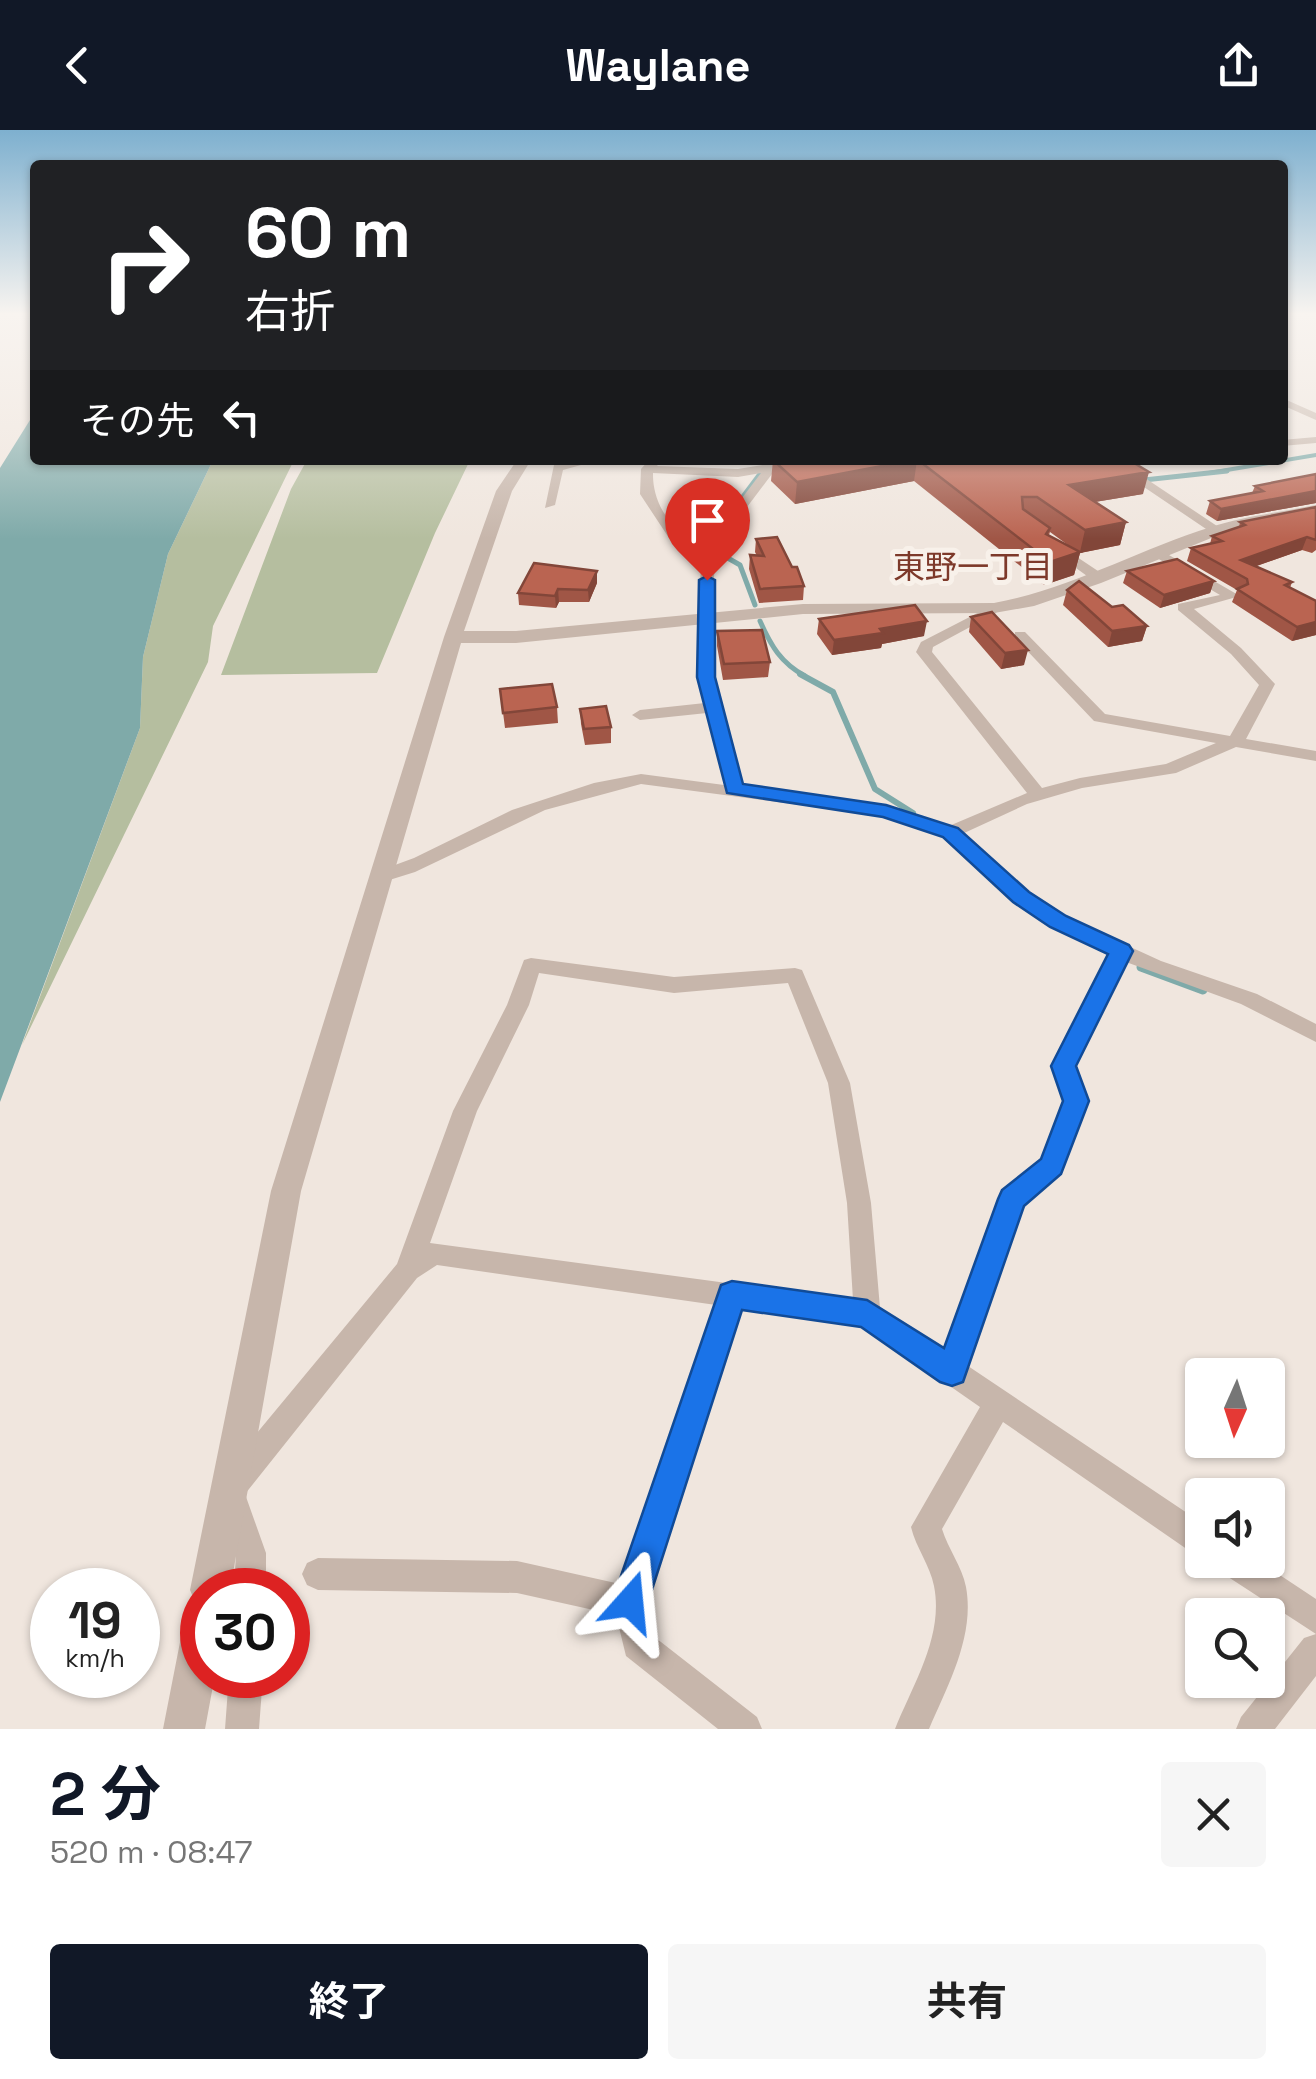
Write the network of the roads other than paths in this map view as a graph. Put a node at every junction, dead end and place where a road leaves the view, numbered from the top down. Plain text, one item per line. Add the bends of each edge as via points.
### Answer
1 (1288, 405) edge
2 (1316, 417) edge
3 (1316, 440) edge
4 (1288, 442) edge
5 (521, 465) edge
6 (571, 465) edge
7 (651, 465) edge
8 (661, 465) edge
9 (790, 465) edge
10 (1118, 465) edge
11 (770, 469) junction
12 (548, 506) dead end
13 (1316, 510) edge
14 (1217, 530) junction
15 (1038, 535) edge
16 (710, 548) junction
17 (1162, 555) junction
18 (1099, 578) junction
19 (994, 608) junction
20 (704, 618) junction
21 (1020, 635) edge
22 (453, 637) junction
23 (714, 707) junction
24 (640, 715) dead end
25 (1236, 741) junction
26 (1316, 756) edge
27 (734, 789) junction
28 (1038, 795) junction
29 (950, 833) junction
30 (382, 876) junction
31 (1121, 951) junction
32 (1316, 1034) edge
33 (408, 1270) junction
34 (732, 1295) junction
35 (867, 1314) junction
36 (952, 1371) junction
37 (998, 1403) junction
38 (229, 1491) junction
39 (1185, 1530) edge
40 (214, 1568) edge
41 (251, 1568) edge
42 (318, 1574) dead end
43 (1257, 1578) edge
44 (630, 1602) junction
45 (1316, 1618) edge
46 (1316, 1650) edge
47 (190, 1698) edge
48 (244, 1698) edge
49 (184, 1729) edge
50 (242, 1729) edge
51 (745, 1729) edge
52 (912, 1729) edge
53 (1253, 1729) edge

1 - 2 street
3 - 4 street
5 - 22 street via 504,490
6 - 12 street via 558,468
7 - 16 street via 646,494 674,535
8 - 11 street via 738,473
9 - 11 street
10 - 14 street
11 - 16 street via 729,523 731,541
13 - 14 street
14 - 17 street
15 - 18 street
16 - 20 street
17 - 18 street
17 - 25 street via 1233,596 1183,607 1266,684
18 - 19 street
19 - 20 street via 802,609
19 - 28 street via 924,652
20 - 22 street
20 - 23 street
21 - 25 street via 1100,718
22 - 30 street
23 - 24 street
23 - 27 street
25 - 26 street
25 - 28 street via 1170,769
27 - 29 street via 886,811
27 - 30 street via 642,779 606,784
28 - 29 street
29 - 31 street via 1021,897
30 - 38 street via 286,1191
31 - 32 street via 1249,999
31 - 36 street via 1063,1066 1076,1101 1052,1166 1012,1199
33 - 34 street via 434,1253
33 - 35 street via 465,1111 531,965 674,985 794,976 839,1082 859,1203
33 - 38 street
34 - 35 street
34 - 44 street
35 - 36 street
36 - 37 street
37 - 39 street
37 - 52 street via 926,1527 929,1548 948,1579 951,1633
38 - 40 street
38 - 41 street
42 - 44 street via 517,1578
43 - 45 street
44 - 51 street via 638,1644
46 - 53 street
47 - 49 street
48 - 50 street

